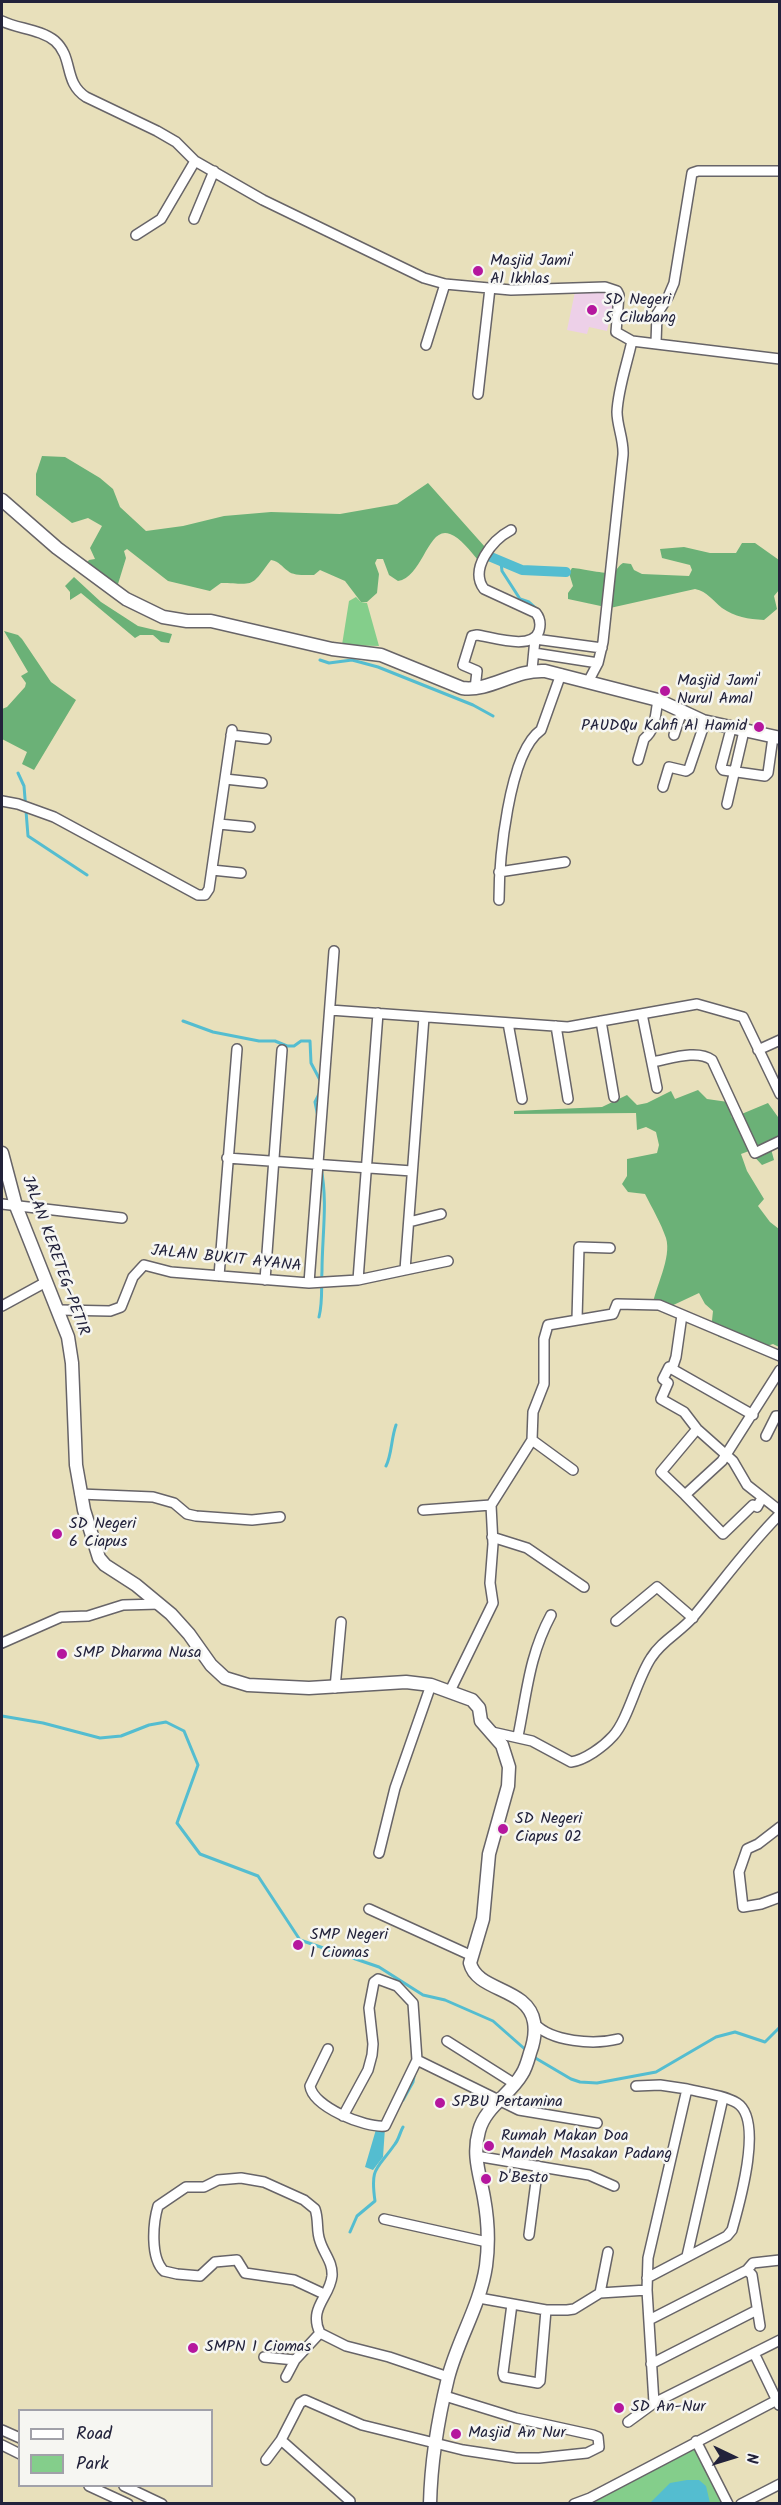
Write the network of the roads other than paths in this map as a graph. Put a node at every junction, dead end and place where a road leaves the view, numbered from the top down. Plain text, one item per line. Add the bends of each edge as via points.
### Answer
1 (2, 21) edge
2 (195, 161) junction
3 (214, 171) junction
4 (780, 171) edge
5 (194, 219) dead end
6 (136, 235) dead end
7 (445, 284) junction
8 (490, 288) junction
9 (632, 341) junction
10 (656, 343) junction
11 (426, 345) dead end
12 (780, 359) edge
13 (478, 394) dead end
14 (2, 500) edge
15 (511, 530) dead end
16 (535, 639) junction
17 (602, 648) junction
18 (534, 653) junction
19 (598, 663) junction
20 (532, 670) junction
21 (561, 674) junction
22 (588, 682) junction
23 (475, 689) junction
24 (658, 700) junction
25 (682, 711) junction
26 (705, 722) junction
27 (731, 729) junction
28 (744, 731) junction
29 (674, 735) dead end
30 (776, 737) edge
31 (266, 739) dead end
32 (638, 760) dead end
33 (735, 772) junction
34 (225, 779) junction
35 (262, 783) dead end
36 (663, 787) dead end
37 (2, 801) edge
38 (727, 804) dead end
39 (219, 824) junction
40 (250, 827) dead end
41 (565, 862) dead end
42 (212, 870) junction
43 (499, 872) junction
44 (241, 873) dead end
45 (499, 900) dead end
46 (334, 951) dead end
47 (330, 1010) junction
48 (378, 1013) junction
49 (642, 1014) junction
50 (424, 1017) junction
51 (601, 1021) junction
52 (508, 1023) junction
53 (556, 1026) junction
54 (780, 1040) edge
55 (237, 1049) dead end
56 (282, 1050) dead end
57 (758, 1050) junction
58 (652, 1062) junction
59 (657, 1088) dead end
60 (779, 1092) edge
61 (614, 1097) dead end
62 (522, 1098) dead end
63 (568, 1099) dead end
64 (780, 1141) edge
65 (2, 1153) edge
66 (227, 1158) junction
67 (274, 1161) junction
68 (319, 1164) junction
69 (367, 1168) junction
70 (412, 1171) junction
71 (2, 1204) edge
72 (16, 1206) junction
73 (441, 1214) dead end
74 (122, 1218) dead end
75 (409, 1222) junction
76 (610, 1248) dead end
77 (448, 1261) dead end
78 (405, 1270) junction
79 (219, 1276) junction
80 (265, 1280) junction
81 (358, 1280) junction
82 (46, 1282) junction
83 (309, 1283) junction
84 (2, 1306) edge
85 (59, 1310) junction
86 (682, 1315) junction
87 (578, 1319) junction
88 (780, 1356) edge
89 (672, 1369) junction
90 (780, 1370) edge
91 (753, 1415) junction
92 (780, 1416) edge
93 (697, 1429) junction
94 (766, 1436) dead end
95 (532, 1440) junction
96 (727, 1454) junction
97 (573, 1470) dead end
98 (80, 1494) junction
99 (685, 1495) junction
100 (762, 1498) junction
101 (492, 1504) junction
102 (423, 1510) dead end
103 (780, 1512) edge
104 (280, 1516) dead end
105 (492, 1537) junction
106 (584, 1587) dead end
107 (159, 1604) junction
108 (551, 1615) dead end
109 (693, 1618) junction
110 (616, 1621) dead end
111 (340, 1622) dead end
112 (2, 1643) edge
113 (431, 1685) junction
114 (335, 1688) junction
115 (450, 1691) junction
116 (492, 1732) junction
117 (518, 1736) junction
118 (780, 1827) edge
119 (379, 1853) dead end
120 (780, 1897) edge
121 (369, 1909) dead end
122 (470, 1955) junction
123 (534, 2023) junction
124 (618, 2039) dead end
125 (447, 2041) dead end
126 (328, 2049) dead end
127 (417, 2060) junction
128 (515, 2084) junction
129 (636, 2086) dead end
130 (687, 2089) junction
131 (723, 2098) junction
132 (498, 2101) junction
133 (343, 2116) junction
134 (597, 2123) dead end
135 (476, 2156) junction
136 (538, 2166) junction
137 (614, 2186) dead end
138 (384, 2219) dead end
139 (529, 2235) dead end
140 (487, 2242) junction
141 (608, 2252) dead end
142 (687, 2256) junction
143 (780, 2260) edge
144 (747, 2270) junction
145 (647, 2278) junction
146 (647, 2290) junction
147 (324, 2294) junction
148 (600, 2294) junction
149 (479, 2298) junction
150 (512, 2304) junction
151 (546, 2310) junction
152 (757, 2310) junction
153 (649, 2320) junction
154 (760, 2326) dead end
155 (320, 2333) junction
156 (780, 2340) edge
157 (754, 2353) junction
158 (264, 2357) dead end
159 (295, 2360) junction
160 (651, 2364) junction
161 (286, 2377) dead end
162 (448, 2378) junction
163 (445, 2396) junction
164 (778, 2402) edge
165 (654, 2403) junction
166 (628, 2422) dead end
167 (2, 2430) edge
168 (18, 2437) edge
169 (281, 2440) junction
170 (696, 2441) junction
171 (435, 2443) junction
172 (2, 2445) edge
173 (18, 2453) edge
174 (266, 2460) dead end
175 (780, 2484) edge
176 (91, 2487) edge
177 (125, 2487) edge
178 (761, 2494) junction
179 (592, 2500) edge
180 (350, 2501) dead end
181 (128, 2504) edge
182 (162, 2504) edge
183 (430, 2504) edge
184 (574, 2504) edge
185 (728, 2504) edge
186 (741, 2504) edge
187 (766, 2504) edge

1 - 2 street via 53,40 66,58 77,91 166,136
2 - 3 street
2 - 6 street via 161,219
3 - 5 street
3 - 7 street via 263,200 411,273
4 - 10 street via 692,173 674,283 657,314
7 - 8 street
7 - 11 street
8 - 9 street via 612,289 619,295 616,332
8 - 13 street
9 - 10 street
9 - 17 street via 618,404 623,455
10 - 12 street
14 - 23 street via 57,548 126,599 163,617 211,621 332,650 381,655 462,688
15 - 16 street via 478,568 479,583 536,613 540,626
16 - 17 street
16 - 18 street
16 - 23 street via 522,642 472,636 463,665 477,671
17 - 19 street
18 - 19 street
18 - 20 street
19 - 22 street
20 - 21 street
20 - 23 street
21 - 22 street
21 - 43 street via 541,730 533,736 519,766
22 - 24 street
24 - 25 street
24 - 32 street via 654,727 644,739
25 - 26 street
25 - 29 street
26 - 27 street
26 - 36 street via 689,769 669,767
27 - 28 street
27 - 33 street via 721,769
28 - 30 street
28 - 33 street
30 - 33 street via 767,775
31 - 34 street via 231,732
33 - 38 street
34 - 35 street
34 - 39 street
37 - 42 street via 54,817 198,895 208,893
39 - 40 street
39 - 42 street
41 - 43 street
42 - 44 street
43 - 45 street
46 - 47 street, JALAN BUKIT AYANA
47 - 48 street
47 - 68 street, JALAN BUKIT AYANA
48 - 50 street
48 - 69 street
49 - 51 street
49 - 57 street via 697,1004 743,1017
49 - 58 street
50 - 52 street
50 - 70 street
51 - 53 street
51 - 61 street
52 - 53 street
52 - 62 street
53 - 63 street
54 - 57 street
55 - 66 street
56 - 67 street
57 - 60 street
58 - 59 street
58 - 64 street via 706,1056 712,1060 755,1153
65 - 72 street, JALAN KERETEG–PETIR
66 - 67 street
66 - 79 street
67 - 68 street
67 - 80 street
68 - 69 street
68 - 83 street, JALAN BUKIT AYANA
69 - 70 street
69 - 81 street
70 - 75 street
71 - 72 street
72 - 74 street
72 - 82 street, JALAN KERETEG–PETIR
73 - 75 street
75 - 78 street
76 - 87 street via 579,1247
77 - 78 street, JALAN BUKIT AYANA
78 - 81 street, JALAN BUKIT AYANA
79 - 80 street, JALAN BUKIT AYANA
79 - 85 street, JALAN BUKIT AYANA via 144,1266 133,1277 121,1307 110,1311
80 - 83 street, JALAN BUKIT AYANA
81 - 83 street, JALAN BUKIT AYANA
82 - 84 street
82 - 85 street, JALAN KERETEG–PETIR
85 - 98 street, JALAN KERETEG–PETIR via 71,1349
86 - 87 street via 659,1305 617,1304 613,1314
86 - 88 street
86 - 89 street
87 - 95 street via 548,1325 544,1339 544,1384 533,1412
89 - 91 street
89 - 93 street via 669,1367 663,1379 668,1383 661,1399 682,1410
90 - 91 street
91 - 96 street
92 - 94 street via 776,1416
93 - 96 street
93 - 99 street via 661,1472
95 - 97 street
95 - 101 street
96 - 99 street
96 - 100 street via 747,1485
98 - 104 street via 153,1497 196,1516 252,1520
98 - 107 street, JALAN KERETEG–PETIR via 99,1558
99 - 100 street via 723,1534 753,1505 757,1507
100 - 103 street
101 - 102 street
101 - 105 street
103 - 109 street
105 - 106 street via 527,1548
105 - 115 street via 493,1603
107 - 112 street via 123,1605 88,1616 61,1617
107 - 114 street, JALAN KERETEG–PETIR via 181,1623 225,1678 248,1685
108 - 117 street via 530,1666
109 - 110 street via 657,1587
109 - 117 street via 652,1656 618,1729 603,1745 571,1762
111 - 114 street
113 - 114 street, JALAN KERETEG–PETIR via 406,1682
113 - 115 street, JALAN KERETEG–PETIR
113 - 119 street via 395,1788
115 - 116 street, JALAN KERETEG–PETIR via 476,1703 481,1721
116 - 117 street
116 - 122 street, JALAN KERETEG–PETIR via 502,1745 509,1775 489,1854 483,1919
118 - 120 street via 747,1849 739,1872 743,1907
121 - 122 street
122 - 123 street via 471,1969 477,1976 518,1999
123 - 124 street via 539,2029 576,2040 600,2043
123 - 128 street via 527,2064
125 - 128 street
126 - 133 street via 310,2089
127 - 132 street
127 - 133 street via 385,2126 364,2125
127 - 133 street via 413,2003 397,1986 375,1980 369,2008 372,2055
128 - 132 street
129 - 130 street
130 - 131 street
130 - 145 street via 649,2251
131 - 142 street
131 - 142 street via 742,2108 748,2125 748,2155 741,2193 730,2234
132 - 134 street via 530,2114
132 - 135 street via 481,2124
135 - 136 street
135 - 140 street via 487,2216
136 - 137 street via 589,2175
136 - 139 street
138 - 140 street
140 - 149 street
141 - 148 street
142 - 145 street
143 - 144 street via 753,2263
144 - 152 street via 752,2275
144 - 153 street
145 - 146 street
146 - 148 street
146 - 153 street
147 - 147 street via 331,2281 331,2265 320,2242 315,2209 304,2200 264,2182 241,2178 186,2187 158,2206 155,2249 164,2271 200,2276 212,2264 232,2259 245,2272 294,2280
147 - 155 street via 316,2319
148 - 151 street via 574,2309
149 - 150 street
149 - 162 street
150 - 151 street
150 - 151 street via 503,2373 510,2380 540,2381
152 - 154 street
152 - 160 street
153 - 160 street
155 - 159 street
155 - 162 street via 346,2346
156 - 157 street
157 - 164 street
157 - 165 street
158 - 159 street
159 - 161 street
160 - 165 street
162 - 163 street
163 - 171 street
163 - 171 street via 516,2418 593,2435 598,2437 599,2447 577,2455 527,2458
164 - 170 street
165 - 166 street
167 - 168 street
169 - 171 street via 305,2400 362,2425
169 - 174 street
169 - 180 street
170 - 179 street
170 - 185 street
171 - 183 street
172 - 173 street
175 - 178 street
176 - 181 street
177 - 182 street
178 - 186 street
178 - 187 street
179 - 184 street

